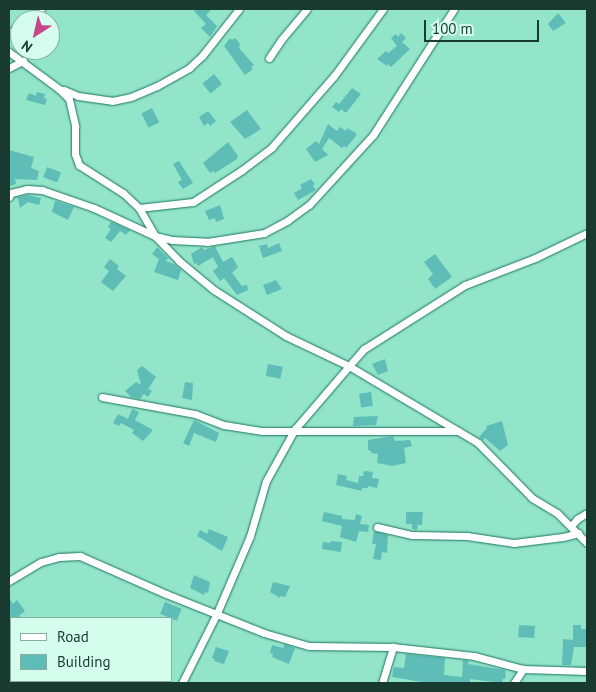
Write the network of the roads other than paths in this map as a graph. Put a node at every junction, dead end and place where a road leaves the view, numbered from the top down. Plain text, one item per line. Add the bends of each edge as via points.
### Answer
1 (240, 9) edge
2 (307, 9) edge
3 (383, 9) edge
4 (454, 9) edge
5 (9, 52) edge
6 (269, 58) dead end
7 (23, 61) junction
8 (9, 68) edge
9 (59, 88) junction
10 (9, 194) edge
11 (139, 208) junction
12 (587, 233) edge
13 (156, 236) junction
14 (349, 366) junction
15 (102, 397) dead end
16 (295, 430) junction
17 (458, 431) junction
18 (587, 513) edge
19 (571, 526) junction
20 (377, 527) dead end
21 (579, 533) junction
22 (587, 543) edge
23 (9, 581) edge
24 (217, 613) junction
25 (393, 647) junction
26 (522, 669) junction
27 (587, 671) edge
28 (182, 683) edge
29 (382, 683) edge
30 (514, 683) edge

1 - 9 street via 189,68 130,97 112,101 96,99
2 - 6 street
3 - 11 street via 334,76 272,147 193,202
4 - 13 street via 373,135 309,205 264,233 207,242
5 - 7 street
7 - 8 street
7 - 9 street
9 - 11 street via 69,99 79,165 124,193
10 - 13 street via 28,189 42,190 94,208
11 - 13 street
12 - 14 street via 535,258 465,285 364,349
13 - 14 street via 179,261 214,290 286,336
14 - 16 street
14 - 17 street
15 - 16 street via 194,414 224,425
16 - 17 street
16 - 24 street via 266,481 250,536
17 - 19 street via 478,443 532,498
18 - 19 street
19 - 21 street
20 - 21 street via 412,535 467,536 514,543
21 - 22 street
23 - 24 street via 41,562 80,556
24 - 25 street via 264,633 309,646
24 - 28 street
25 - 26 street via 474,656
25 - 29 street
26 - 27 street
26 - 30 street

